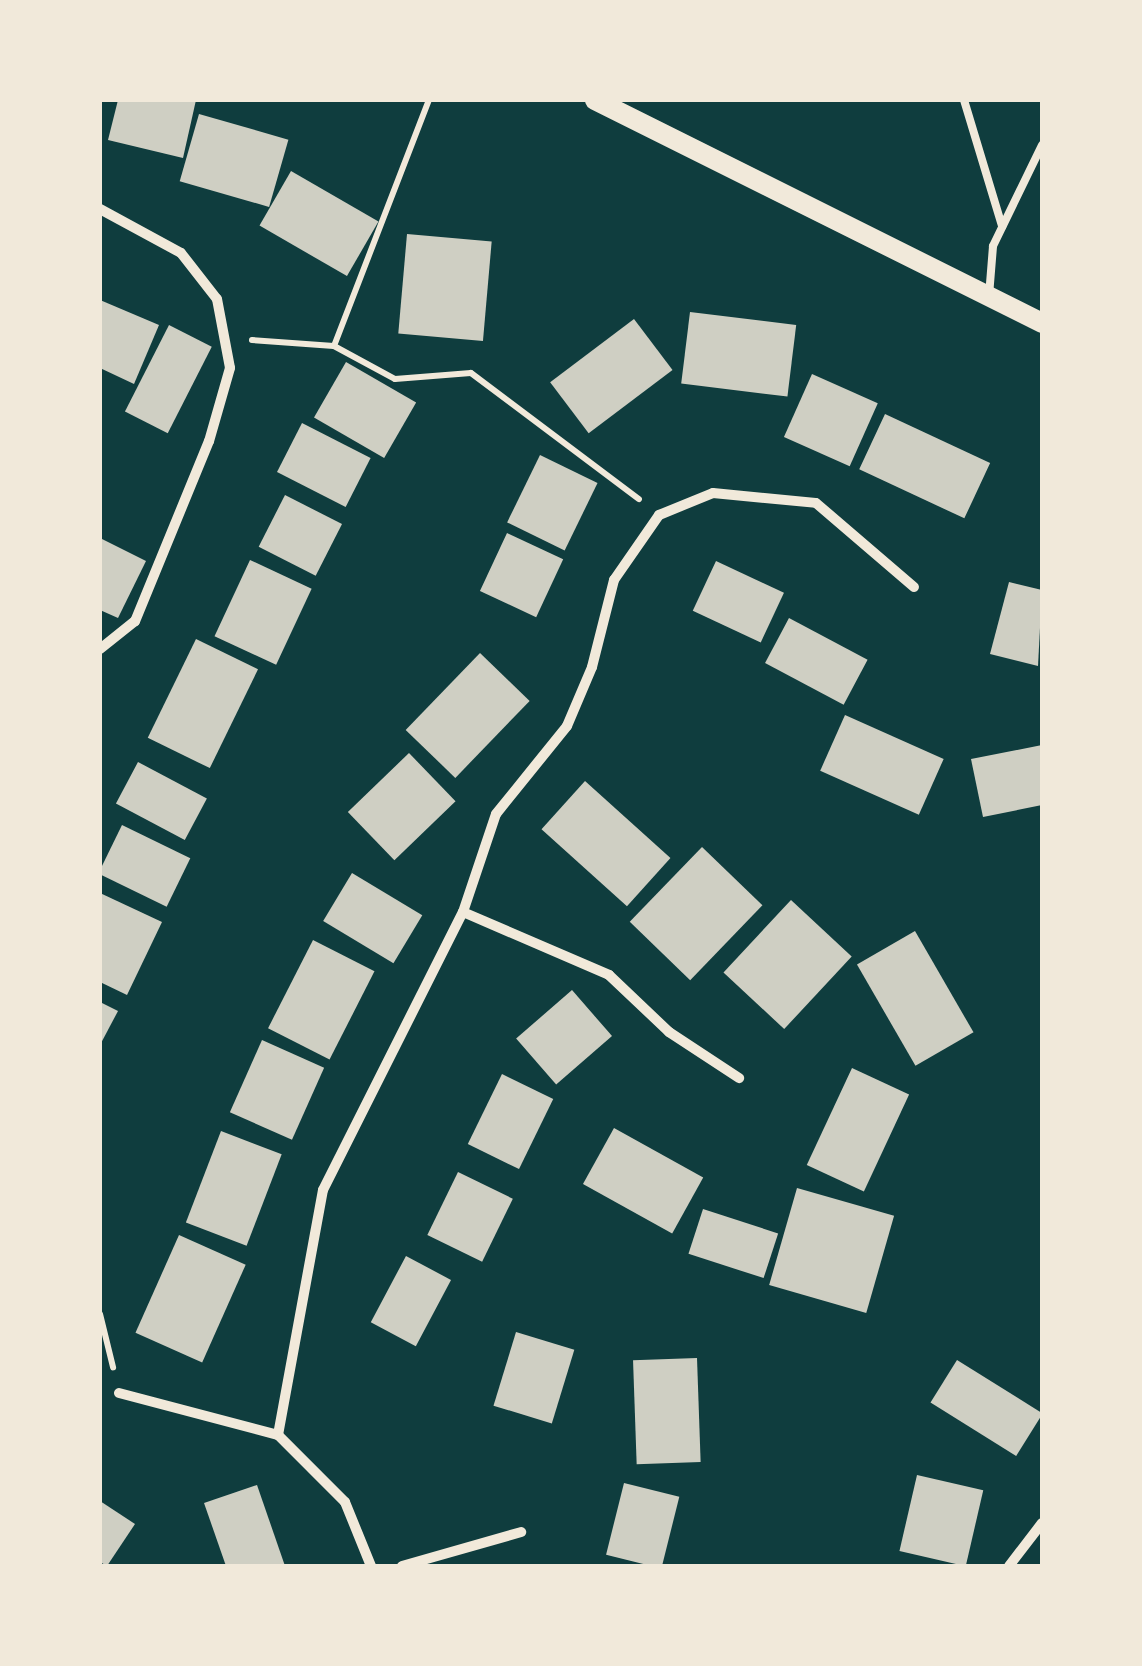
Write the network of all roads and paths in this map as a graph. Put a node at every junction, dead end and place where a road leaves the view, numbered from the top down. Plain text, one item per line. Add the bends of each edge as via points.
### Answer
1 (429, 100) edge
2 (596, 100) edge
3 (964, 100) edge
4 (1042, 146) edge
5 (100, 208) edge
6 (1002, 226) junction
7 (990, 296) junction
8 (1042, 323) edge
9 (225, 342) junction
10 (334, 346) junction
11 (659, 515) junction
12 (914, 587) dead end
13 (100, 649) edge
14 (463, 912) junction
15 (738, 1078) dead end
16 (100, 1314) edge
17 (119, 1393) joint
18 (278, 1435) junction
19 (1042, 1524) edge
20 (521, 1532) dead end
21 (371, 1566) edge
22 (402, 1566) edge
23 (1009, 1566) edge

1 - 10 path
2 - 7 main road
3 - 6 lane
4 - 6 lane
5 - 9 street via 181,253 218,299
6 - 7 lane via 993,246
7 - 8 main road
9 - 10 path via 266,338
9 - 13 street via 230,368 209,441 135,621
10 - 11 path via 394,378 470,372
11 - 12 street via 713,493 816,503
11 - 14 street via 614,580 568,726 496,814
14 - 15 street via 609,974 669,1032
14 - 18 street via 323,1190
16 - 17 path
17 - 18 street
18 - 21 street via 345,1502
19 - 23 street
20 - 22 street

